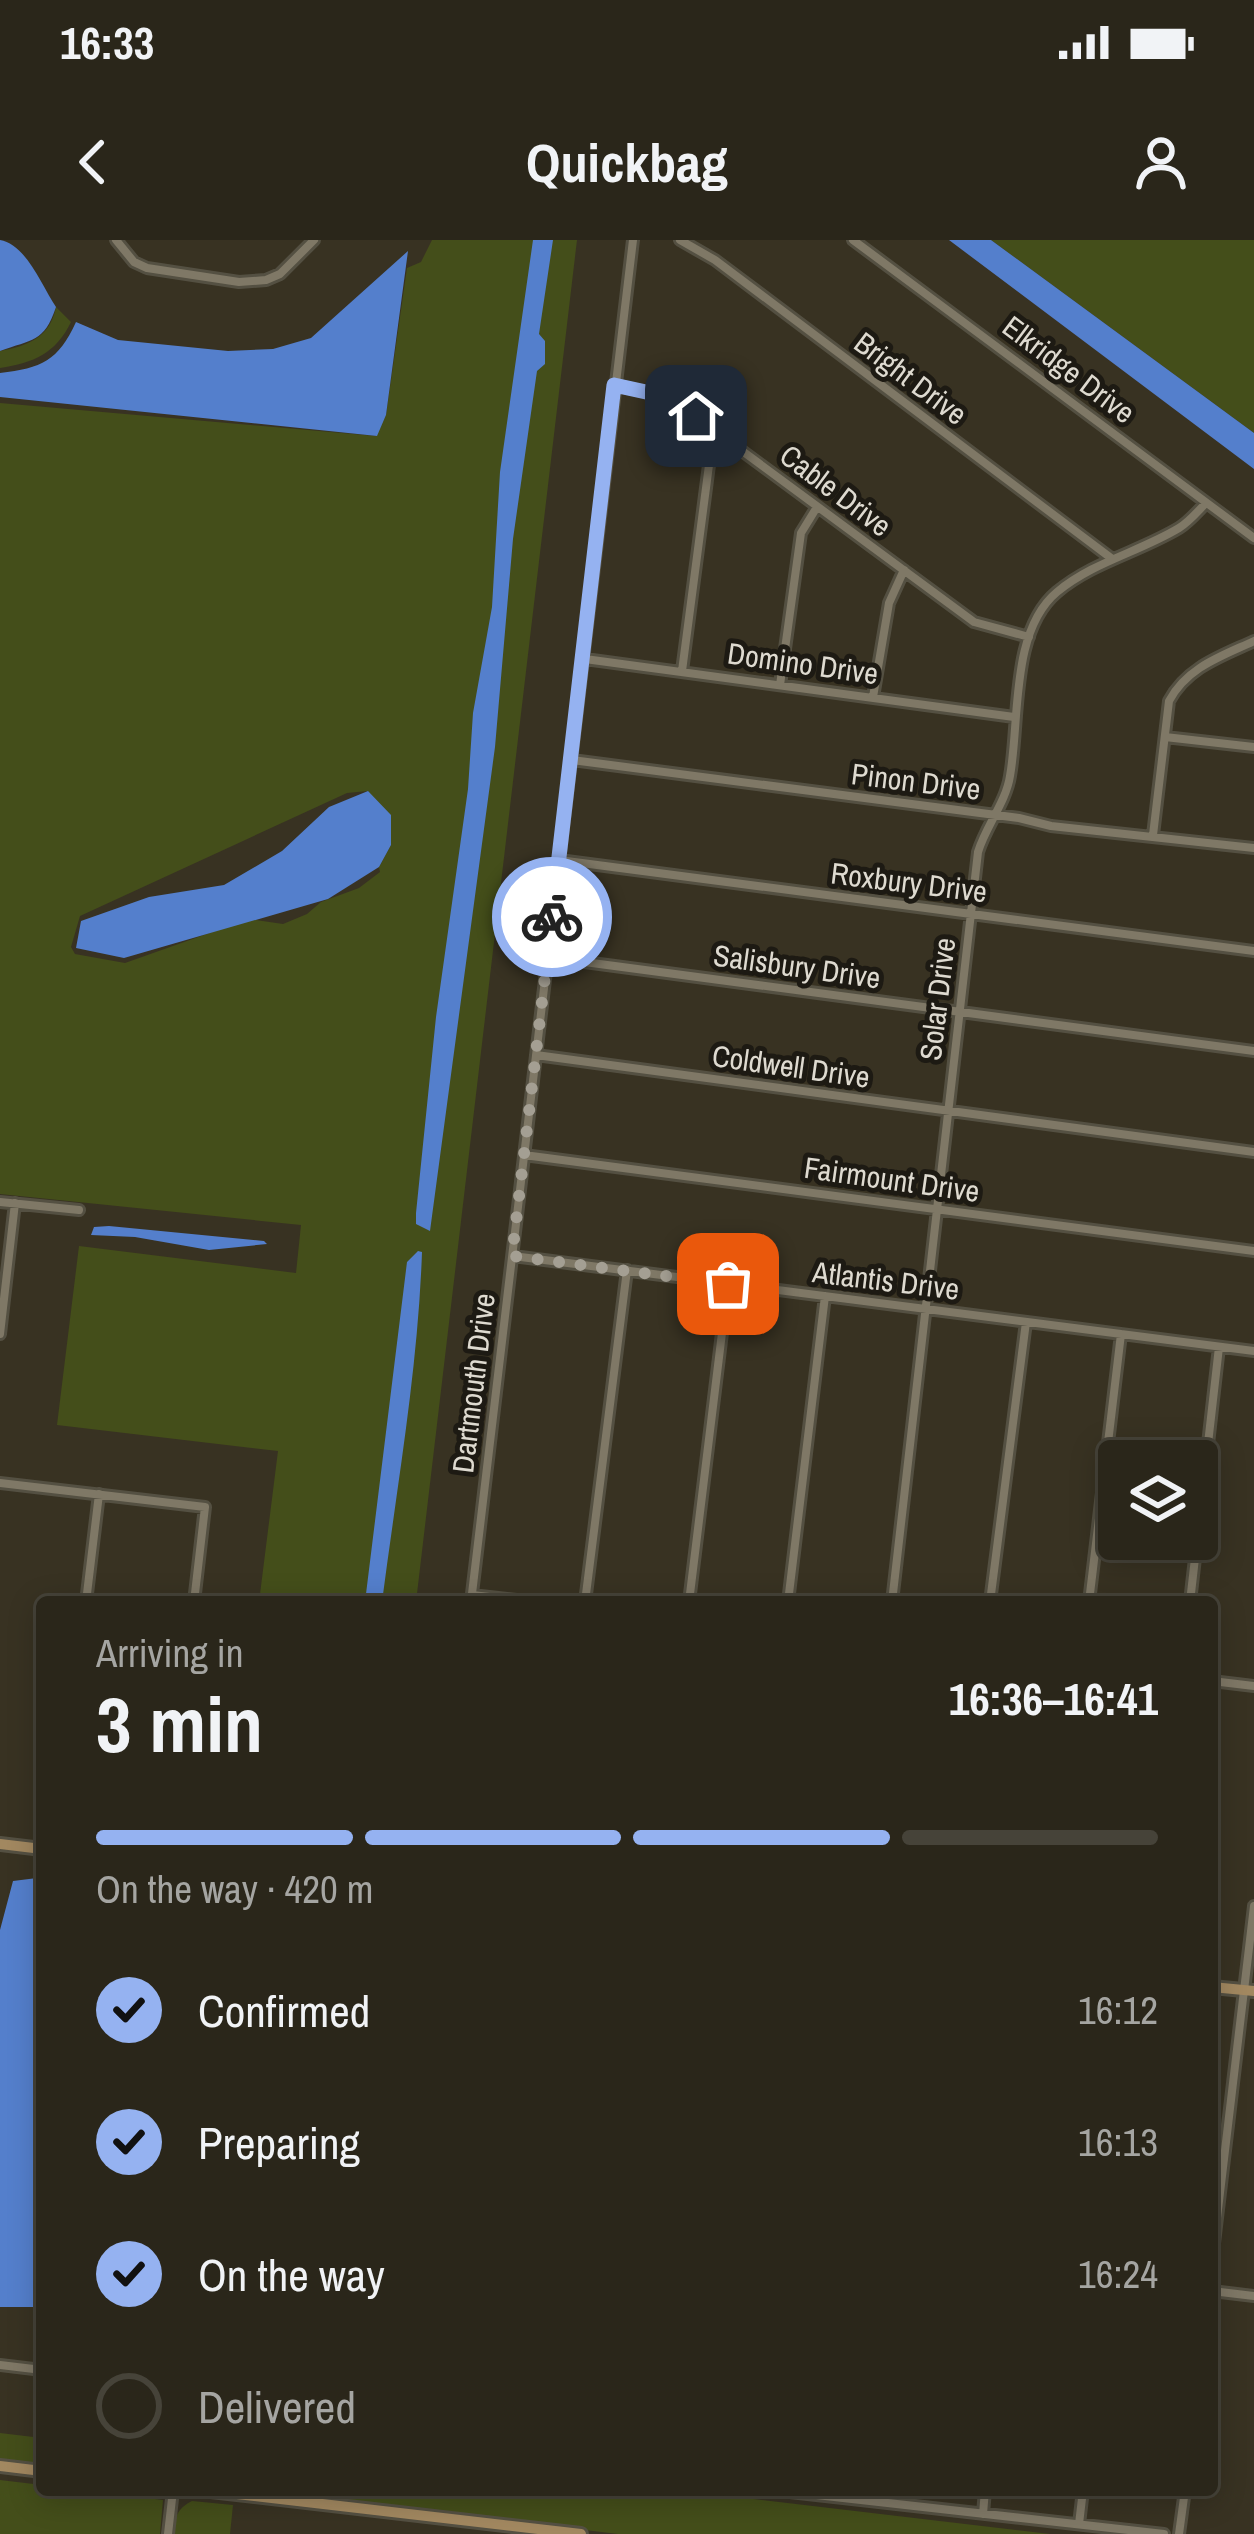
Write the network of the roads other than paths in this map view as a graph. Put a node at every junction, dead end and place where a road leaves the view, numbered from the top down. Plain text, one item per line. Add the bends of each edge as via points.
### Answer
1 (116, 240) edge
2 (314, 240) edge
3 (633, 240) edge
4 (680, 240) edge
5 (854, 240) edge
6 (614, 385) junction
7 (724, 434) junction
8 (1207, 503) junction
9 (818, 508) junction
10 (1254, 538) edge
11 (1112, 558) junction
12 (904, 570) junction
13 (1029, 637) junction
14 (1254, 641) edge
15 (585, 659) junction
16 (682, 671) junction
17 (780, 685) junction
18 (873, 697) junction
19 (1014, 717) junction
20 (1166, 737) junction
21 (1254, 747) edge
22 (572, 760) junction
23 (993, 815) junction
24 (1153, 835) junction
25 (1254, 848) edge
26 (559, 860) junction
27 (971, 914) junction
28 (1254, 951) edge
29 (548, 957) junction
30 (960, 1012) junction
31 (1254, 1051) edge
32 (536, 1055) junction
33 (948, 1112) junction
34 (1254, 1152) edge
35 (524, 1155) junction
36 (0, 1202) edge
37 (15, 1203) junction
38 (79, 1210) dead end
39 (936, 1210) junction
40 (1254, 1251) edge
41 (512, 1256) junction
42 (627, 1270) junction
43 (728, 1284) junction
44 (825, 1296) junction
45 (927, 1309) junction
46 (1026, 1322) junction
47 (1, 1324) edge
48 (0, 1334) edge
49 (1121, 1334) junction
50 (1219, 1347) junction
51 (1254, 1351) edge
52 (0, 1483) edge
53 (99, 1494) junction
54 (87, 1596) edge
55 (195, 1596) edge
56 (472, 1596) edge
57 (586, 1596) edge
58 (690, 1596) edge
59 (789, 1596) edge
60 (893, 1596) edge
61 (991, 1596) edge
62 (1090, 1596) edge
63 (1191, 1596) edge
64 (1218, 1682) edge
65 (1254, 1686) edge
66 (0, 1844) edge
67 (36, 1849) edge
68 (1254, 1906) edge
69 (1218, 1988) edge
70 (1249, 1991) edge
71 (1218, 2216) edge
72 (1218, 2292) edge
73 (1254, 2296) edge
74 (0, 2365) edge
75 (36, 2369) edge
76 (0, 2466) edge
77 (36, 2470) edge
78 (172, 2496) edge
79 (253, 2496) edge
80 (828, 2496) edge
81 (885, 2496) edge
82 (984, 2496) edge
83 (1082, 2496) edge
84 (1183, 2496) edge
85 (884, 2503) junction
86 (982, 2514) junction
87 (1079, 2524) junction
88 (168, 2534) edge
89 (579, 2534) edge
90 (1164, 2534) edge
91 (1179, 2534) edge

1 - 2 street via 147,268 239,282 280,274
3 - 6 street, Dartmouth Drive
4 - 11 street, Bright Drive
5 - 8 street, Elkridge Drive
6 - 7 street, Cable Drive via 669,397
6 - 15 street, Dartmouth Drive
7 - 9 street, Cable Drive
7 - 16 street via 709,465
8 - 10 street, Elkridge Drive
8 - 11 street, Solar Drive via 1181,527
9 - 12 street, Cable Drive
9 - 17 street via 801,533
11 - 13 street, Solar Drive via 1059,590
12 - 13 street, Cable Drive via 974,622
12 - 18 street via 889,603
13 - 19 street, Solar Drive
14 - 20 street via 1197,668 1175,689
15 - 16 street, Domino Drive
15 - 22 street, Dartmouth Drive
16 - 17 street, Domino Drive
17 - 18 street, Domino Drive
18 - 19 street, Domino Drive
19 - 23 street, Solar Drive via 1010,779
20 - 21 street
20 - 24 street
22 - 23 street, Pinon Drive
22 - 26 street, Dartmouth Drive
23 - 24 street, Pinon Drive
23 - 27 street, Solar Drive via 978,852
24 - 25 street, Pinon Drive
26 - 27 street, Roxbury Drive
26 - 29 street, Dartmouth Drive
27 - 28 street, Roxbury Drive
27 - 30 street, Solar Drive
29 - 30 street, Salisbury Drive
29 - 32 street, Dartmouth Drive
30 - 31 street, Salisbury Drive
30 - 33 street, Solar Drive
32 - 33 street, Coldwell Drive
32 - 35 street, Dartmouth Drive
33 - 34 street, Coldwell Drive
33 - 39 street, Solar Drive
35 - 39 street, Fairmount Drive
35 - 41 street, Dartmouth Drive
36 - 37 street
37 - 38 street
37 - 47 street
39 - 40 street, Fairmount Drive
39 - 45 street, Solar Drive
41 - 42 street, Atlantis Drive
41 - 56 street, Dartmouth Drive
42 - 43 street, Atlantis Drive
42 - 57 street
43 - 44 street, Atlantis Drive
43 - 58 street
44 - 45 street, Atlantis Drive
44 - 59 street
45 - 46 street, Atlantis Drive
45 - 60 street, Solar Drive
46 - 49 street, Atlantis Drive
46 - 61 street
47 - 48 street
49 - 50 street, Atlantis Drive
49 - 62 street
50 - 51 street, Atlantis Drive
50 - 63 street
52 - 53 street
53 - 54 street
53 - 55 street via 205,1507
64 - 65 street
66 - 67 street
68 - 70 street
69 - 70 street
70 - 71 street
72 - 73 street
74 - 75 street
76 - 77 street
78 - 88 street
79 - 89 street
80 - 85 street
81 - 85 street
82 - 86 street
83 - 87 street
84 - 91 street
85 - 86 street
86 - 87 street
87 - 90 street

